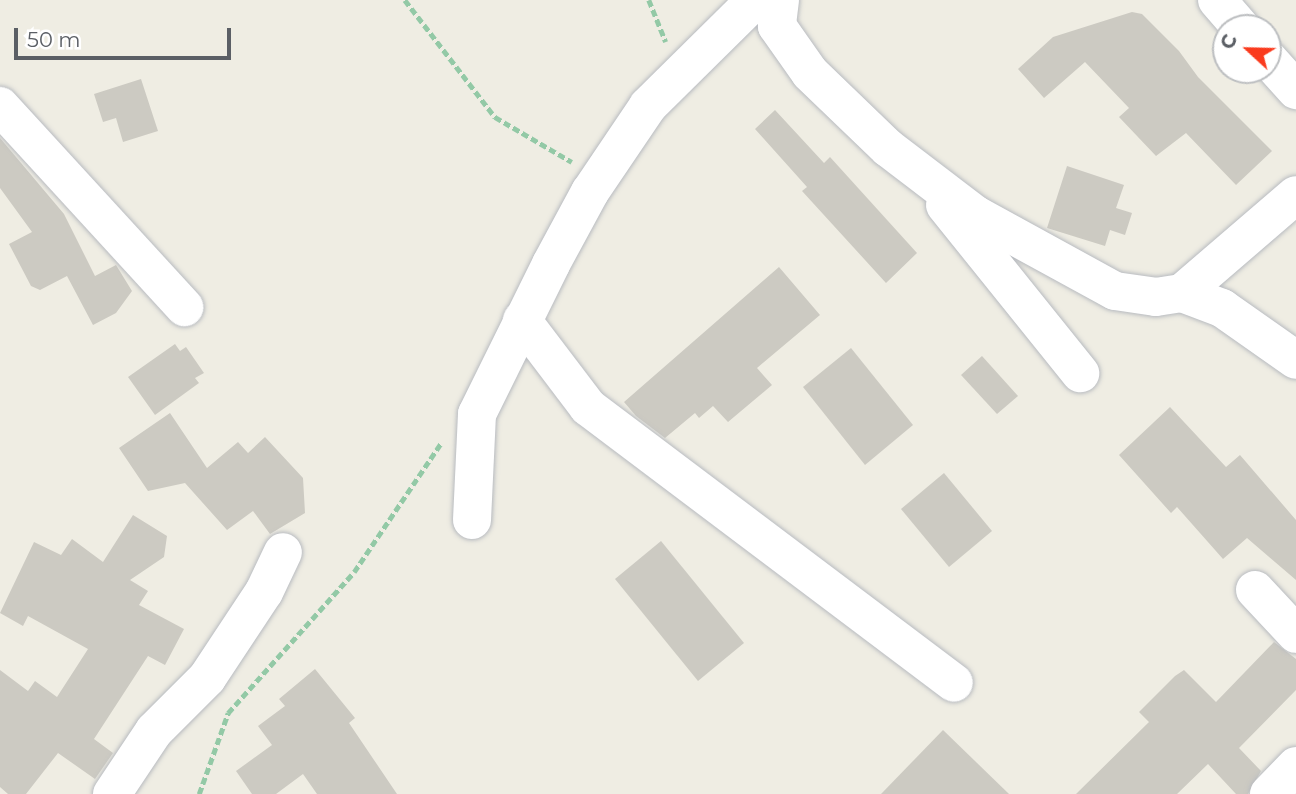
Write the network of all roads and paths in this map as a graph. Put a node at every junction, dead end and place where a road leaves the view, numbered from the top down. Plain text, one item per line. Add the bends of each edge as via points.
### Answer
1 (405, 0) edge
2 (649, 0) edge
3 (755, 0) edge
4 (780, 0) edge
5 (1217, 0) edge
6 (1229, 14) edge
7 (1282, 74) edge
8 (679, 75) junction
9 (1296, 90) edge
10 (0, 106) edge
11 (600, 178) junction
12 (924, 179) junction
13 (1296, 195) edge
14 (1182, 293) junction
15 (184, 307) dead end
16 (522, 320) junction
17 (1296, 360) edge
18 (1080, 373) dead end
19 (477, 414) junction
20 (472, 520) dead end
21 (282, 552) dead end
22 (1255, 590) dead end
23 (1292, 622) edge
24 (954, 683) dead end
25 (1296, 766) edge
26 (112, 794) edge
27 (199, 794) edge
28 (1269, 794) edge

1 - 11 path via 495,117
2 - 8 path
3 - 8 street
4 - 12 street via 777,26 810,73
5 - 6 street
7 - 9 street
8 - 11 street via 648,106
10 - 15 street
11 - 16 street
12 - 14 street via 976,215 1115,291 1157,297
12 - 18 street
13 - 14 street
14 - 17 street via 1222,308
16 - 19 street
16 - 24 street via 588,407
19 - 20 street
19 - 27 path via 443,439 354,572 228,713
21 - 26 street via 264,592 207,678 154,731
22 - 23 street
25 - 28 street

